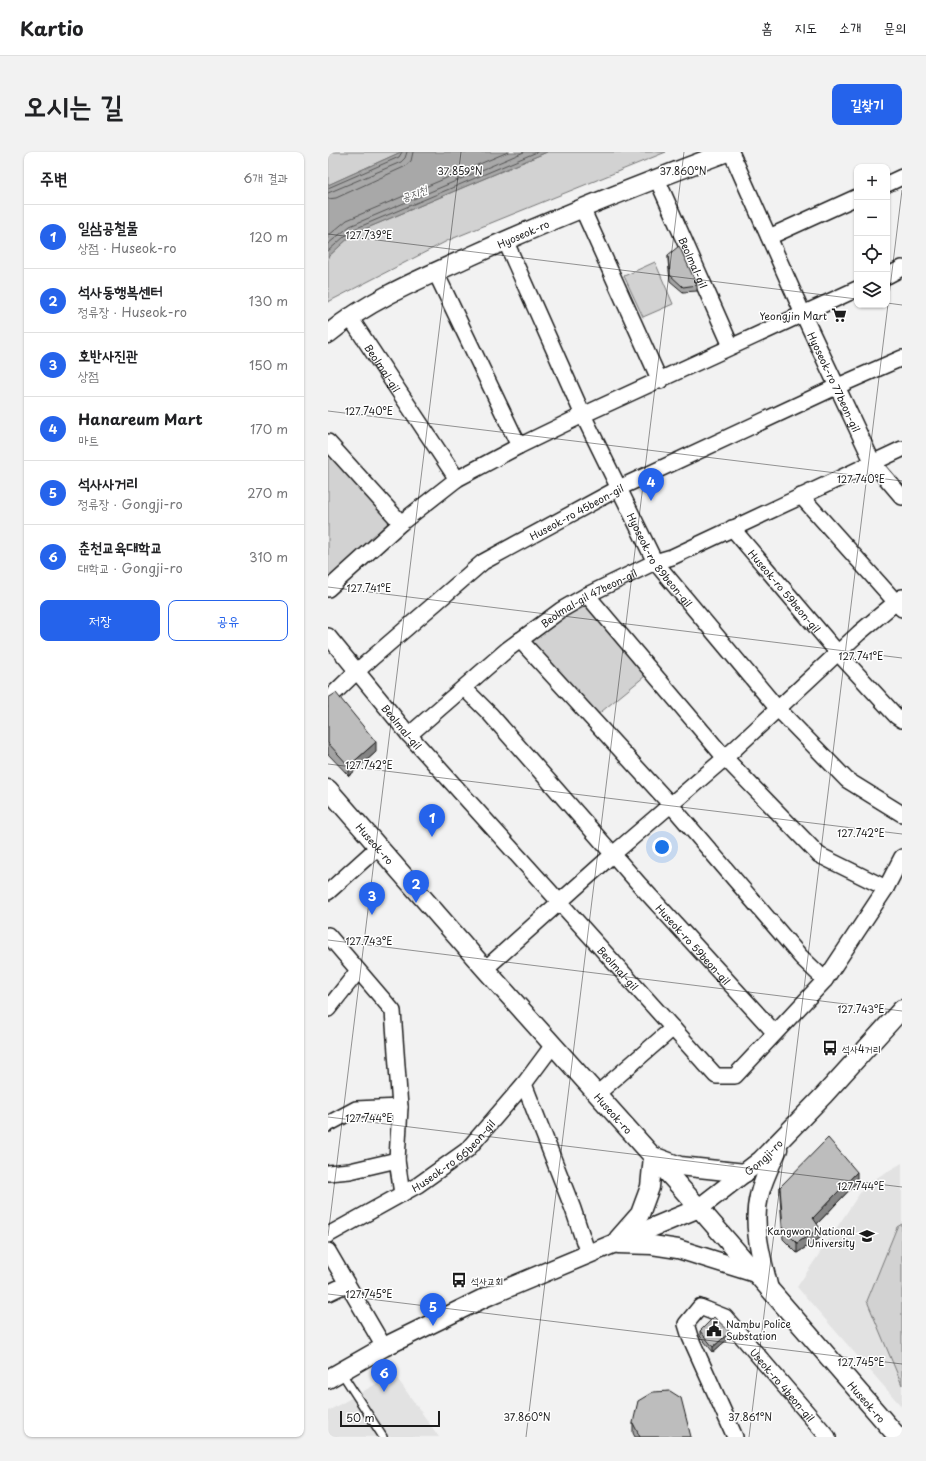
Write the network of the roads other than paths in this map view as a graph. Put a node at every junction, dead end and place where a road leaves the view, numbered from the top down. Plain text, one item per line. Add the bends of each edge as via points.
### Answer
1 (727, 152) edge
2 (731, 152) edge
3 (902, 177) edge
4 (657, 178) junction
5 (890, 183) edge
6 (854, 198) edge
7 (582, 208) junction
8 (769, 237) junction
9 (505, 240) junction
10 (902, 268) edge
11 (435, 271) junction
12 (890, 274) edge
13 (854, 290) edge
14 (803, 314) junction
15 (350, 316) junction
16 (328, 334) edge
17 (731, 346) junction
18 (902, 358) edge
19 (660, 381) junction
20 (838, 386) junction
21 (584, 415) junction
22 (328, 442) edge
23 (519, 446) junction
24 (902, 449) edge
25 (873, 463) junction
26 (457, 480) junction
27 (619, 488) junction
28 (801, 496) junction
29 (902, 496) edge
30 (401, 523) junction
31 (732, 528) junction
32 (655, 562) junction
33 (328, 589) edge
34 (587, 595) junction
35 (900, 603) edge
36 (328, 636) edge
37 (520, 640) junction
38 (838, 653) junction
39 (357, 671) junction
40 (464, 688) junction
41 (328, 699) edge
42 (777, 708) junction
43 (902, 720) edge
44 (409, 735) junction
45 (725, 758) junction
46 (328, 789) edge
47 (671, 805) junction
48 (902, 814) edge
49 (378, 847) junction
50 (612, 855) junction
51 (902, 857) edge
52 (886, 888) junction
53 (328, 892) edge
54 (559, 902) junction
55 (328, 935) edge
56 (485, 969) junction
57 (358, 971) junction
58 (825, 980) junction
59 (328, 1009) edge
60 (902, 1009) edge
61 (673, 1028) junction
62 (775, 1032) junction
63 (553, 1045) junction
64 (524, 1084) junction
65 (597, 1094) junction
66 (400, 1107) junction
67 (328, 1124) edge
68 (783, 1138) junction
69 (653, 1156) junction
70 (397, 1160) junction
71 (745, 1173) junction
72 (328, 1174) edge
73 (402, 1194) junction
74 (699, 1208) junction
75 (328, 1235) edge
76 (614, 1244) junction
77 (328, 1251) edge
78 (588, 1254) junction
79 (756, 1273) junction
80 (347, 1284) junction
81 (770, 1289) junction
82 (328, 1293) edge
83 (384, 1347) junction
84 (334, 1376) edge
85 (383, 1437) edge
86 (735, 1437) edge
87 (828, 1437) edge
88 (898, 1437) edge

1 - 4 street, Hyoseok-ro
2 - 8 street, Hyoseok-ro 77beon-gil
3 - 5 street
4 - 7 street, Hyoseok-ro
4 - 17 street, Beolmal-gil
6 - 8 street
7 - 9 street, Hyoseok-ro
7 - 19 street
8 - 14 street, Hyoseok-ro 77beon-gil
9 - 11 street, Hyoseok-ro
9 - 21 street, Hyoseok-ro 89beon-gil
10 - 12 street
11 - 15 street, Hyoseok-ro
11 - 23 street
13 - 14 street
14 - 17 street
14 - 20 street, Hyoseok-ro 77beon-gil
15 - 16 street, Hyoseok-ro
15 - 26 street, Beolmal-gil
17 - 19 street
18 - 20 street, Huseok-ro 45beon-gil
19 - 21 street
20 - 25 street, Hyoseok-ro 77beon-gil
20 - 27 street, Huseok-ro 45beon-gil
21 - 23 street
21 - 27 street, Hyoseok-ro 89beon-gil
22 - 30 street
23 - 26 street
24 - 25 street, Beolmal-gil 47beon-gil
25 - 28 street, Beolmal-gil 47beon-gil
25 - 29 street, Hyoseok-ro 77beon-gil
26 - 30 street
27 - 32 street, Hyoseok-ro 89beon-gil
27 - 39 street, Huseok-ro 45beon-gil via 483,562
28 - 31 street, Beolmal-gil 47beon-gil
28 - 35 street
30 - 33 street
31 - 32 street, Beolmal-gil 47beon-gil via 672,557
31 - 38 street, Huseok-ro 59beon-gil
32 - 34 street, Beolmal-gil 47beon-gil
32 - 42 street, Hyoseok-ro 89beon-gil
34 - 37 street, Beolmal-gil 47beon-gil via 561,610
34 - 45 street
35 - 38 street
36 - 39 street, Beolmal-gil
37 - 40 street, Beolmal-gil 47beon-gil
37 - 47 street
38 - 42 street
38 - 43 street, Huseok-ro 59beon-gil
39 - 41 street, Huseok-ro 45beon-gil
39 - 44 street, Beolmal-gil
40 - 44 street, Beolmal-gil 47beon-gil
40 - 50 street, Huseok-ro 59beon-gil via 490,714
42 - 45 street
42 - 48 street, Hyoseok-ro 89beon-gil via 847,780
44 - 54 street, Beolmal-gil
45 - 47 street
45 - 52 street via 819,855
46 - 49 street, Huseok-ro
47 - 50 street
47 - 58 street via 801,957
49 - 53 street
49 - 56 street, Huseok-ro
50 - 54 street
50 - 62 street, Huseok-ro 59beon-gil
51 - 52 street, Beolmal-gil
52 - 58 street, Beolmal-gil
54 - 56 street
54 - 61 street, Beolmal-gil
55 - 57 street
56 - 63 street, Huseok-ro
57 - 59 street
57 - 66 street via 393,1011
58 - 62 street, Beolmal-gil
60 - 68 street, Gongji-ro
61 - 62 street, Beolmal-gil via 716,1076 735,1076
61 - 65 street
63 - 64 street, Huseok-ro 66beon-gil
63 - 65 street, Huseok-ro
64 - 73 street, Huseok-ro 66beon-gil via 467,1150
64 - 78 street
65 - 69 street, Huseok-ro
66 - 67 street via 356,1109
66 - 70 street
68 - 71 street, Gongji-ro
68 - 81 street via 759,1197 759,1249
69 - 71 street via 680,1166
69 - 74 street, Huseok-ro
69 - 76 street via 650,1187 640,1214
70 - 72 street
70 - 73 street
71 - 74 street, Gongji-ro
73 - 75 street, Huseok-ro 66beon-gil
74 - 76 street, Gongji-ro
74 - 79 street, Huseok-ro
76 - 78 street, Gongji-ro
76 - 79 street via 652,1245 678,1250
77 - 80 street
78 - 83 street, Gongji-ro via 486,1297
79 - 81 street, Huseok-ro
80 - 82 street
80 - 83 street
81 - 88 street, Huseok-ro
83 - 84 street, Gongji-ro
84 - 85 lane
86 - 87 street, Useok-ro 4beon-gil via 686,1324 700,1307 725,1317

